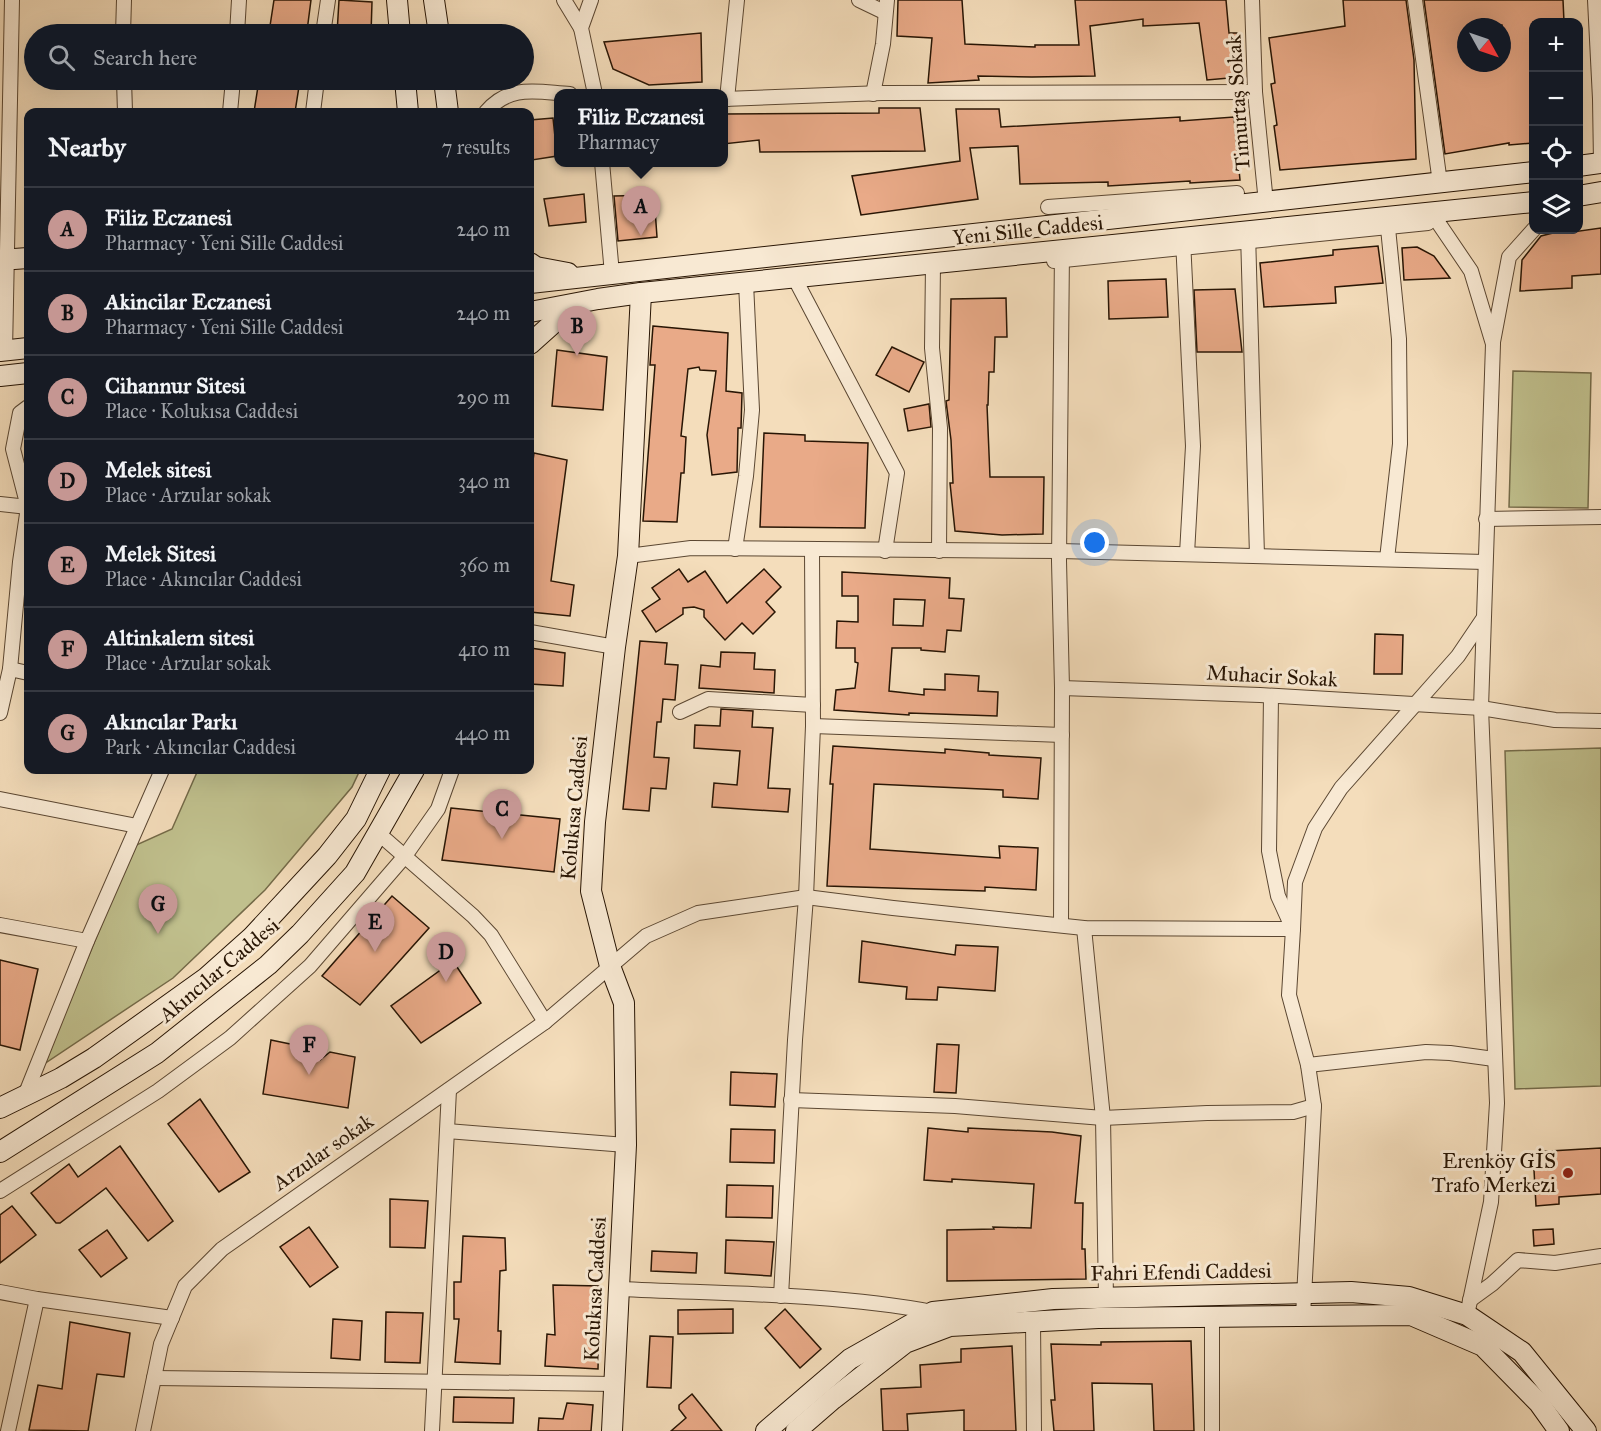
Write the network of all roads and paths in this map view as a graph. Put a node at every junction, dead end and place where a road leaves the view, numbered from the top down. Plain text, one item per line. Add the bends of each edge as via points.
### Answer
1 (12, 0) edge
2 (124, 0) edge
3 (239, 0) edge
4 (328, 0) edge
5 (397, 0) edge
6 (434, 0) edge
7 (564, 0) edge
8 (591, 0) edge
9 (737, 0) edge
10 (859, 0) edge
11 (1252, 0) edge
12 (1415, 0) edge
13 (1595, 0) edge
14 (885, 6) edge
15 (123, 24) edge
16 (238, 24) edge
17 (325, 24) edge
18 (399, 24) edge
19 (437, 24) edge
20 (580, 28) junction
21 (594, 89) edge
22 (726, 89) edge
23 (124, 90) edge
24 (232, 90) edge
25 (316, 90) edge
26 (406, 90) edge
27 (445, 90) edge
28 (554, 92) edge
29 (1255, 92) junction
30 (873, 94) junction
31 (728, 99) edge
32 (125, 108) edge
33 (230, 108) edge
34 (314, 108) edge
35 (408, 108) edge
36 (448, 108) edge
37 (489, 108) edge
38 (1601, 163) edge
39 (1583, 165) edge
40 (602, 167) edge
41 (1529, 172) edge
42 (1440, 183) junction
43 (1601, 192) edge
44 (1237, 193) dead end
45 (1583, 195) edge
46 (1266, 202) junction
47 (1529, 203) edge
48 (1048, 207) dead end
49 (1387, 216) junction
50 (1429, 218) junction
51 (1248, 231) junction
52 (1529, 233) edge
53 (1183, 237) junction
54 (1062, 250) junction
55 (24, 258) edge
56 (4, 260) edge
57 (534, 266) edge
58 (933, 270) junction
59 (612, 274) junction
60 (585, 277) junction
61 (802, 281) junction
62 (534, 283) edge
63 (746, 283) junction
64 (641, 293) junction
65 (598, 299) junction
66 (534, 311) edge
67 (534, 340) edge
68 (1493, 344) junction
69 (24, 348) edge
70 (3, 351) edge
71 (24, 373) edge
72 (0, 376) edge
73 (24, 410) edge
74 (24, 491) edge
75 (0, 504) edge
76 (24, 507) edge
77 (1601, 517) edge
78 (1486, 519) junction
79 (735, 549) junction
80 (812, 550) junction
81 (885, 551) junction
82 (939, 551) junction
83 (1060, 551) junction
84 (1187, 554) junction
85 (628, 556) junction
86 (1257, 556) junction
87 (1387, 559) junction
88 (1485, 562) junction
89 (24, 563) edge
90 (1483, 619) junction
91 (534, 633) edge
92 (615, 647) junction
93 (10, 669) junction
94 (24, 672) edge
95 (1062, 688) junction
96 (1271, 696) junction
97 (1414, 704) junction
98 (813, 705) junction
99 (1480, 708) junction
100 (680, 712) dead end
101 (0, 714) edge
102 (1601, 721) edge
103 (813, 726) junction
104 (1062, 735) junction
105 (160, 774) edge
106 (378, 774) edge
107 (412, 774) edge
108 (451, 774) edge
109 (0, 799) edge
110 (137, 826) junction
111 (378, 833) junction
112 (405, 856) junction
113 (806, 897) junction
114 (0, 925) edge
115 (1061, 925) junction
116 (1084, 928) junction
117 (1293, 929) junction
118 (87, 941) junction
119 (610, 966) junction
120 (545, 1022) junction
121 (1494, 1059) junction
122 (1308, 1065) junction
123 (449, 1090) junction
124 (24, 1098) junction
125 (791, 1100) junction
126 (1314, 1106) junction
127 (0, 1108) edge
128 (1103, 1118) junction
129 (447, 1131) junction
130 (626, 1145) junction
131 (0, 1152) edge
132 (0, 1191) edge
133 (1601, 1256) edge
134 (620, 1289) junction
135 (0, 1292) edge
136 (1305, 1293) junction
137 (781, 1296) junction
138 (1106, 1298) junction
139 (38, 1299) junction
140 (1469, 1308) junction
141 (933, 1312) junction
142 (1303, 1316) junction
143 (1212, 1317) junction
144 (172, 1318) junction
145 (1033, 1322) junction
146 (154, 1378) junction
147 (434, 1381) junction
148 (614, 1383) junction
149 (8, 1431) edge
150 (143, 1431) edge
151 (432, 1431) edge
152 (612, 1431) edge
153 (766, 1431) edge
154 (796, 1431) edge
155 (1034, 1431) edge
156 (1212, 1431) edge
157 (1559, 1431) edge
158 (1586, 1431) edge

1 - 56 street
2 - 15 street
3 - 16 street
4 - 17 street
5 - 18 main road
6 - 19 main road
7 - 20 street
8 - 20 street
9 - 22 street
10 - 14 street
11 - 29 street, Timurtaş Sokak
12 - 42 street
13 - 38 street
14 - 30 street via 883,44
20 - 21 street
23 - 32 street
24 - 33 street
25 - 34 street
26 - 35 main road
27 - 36 main road
28 - 37 street via 520,91 496,100
29 - 30 street
29 - 46 street, Timurtaş Sokak
30 - 31 street
38 - 39 main road
40 - 59 street
41 - 42 main road, Yeni Sille Caddesi
42 - 46 main road, Yeni Sille Caddesi
43 - 45 main road
44 - 48 street
46 - 59 main road, Yeni Sille Caddesi
47 - 50 main road, Yeni Sille Caddesi
49 - 50 main road, Yeni Sille Caddesi
49 - 51 main road, Yeni Sille Caddesi
49 - 87 street via 1399,339 1400,444
50 - 58 street
50 - 68 street via 1471,271
51 - 53 main road, Yeni Sille Caddesi
51 - 86 street
52 - 68 street via 1509,256
53 - 54 main road, Yeni Sille Caddesi
53 - 84 street via 1192,446
54 - 58 main road, Yeni Sille Caddesi
54 - 83 street
55 - 56 main road
56 - 70 street
57 - 60 main road
58 - 61 main road, Yeni Sille Caddesi
58 - 82 street via 932,348 940,428
59 - 60 main road, Yeni Sille Caddesi
60 - 62 main road, Yeni Sille Caddesi
61 - 63 main road, Yeni Sille Caddesi
61 - 81 street via 897,473
63 - 64 main road, Yeni Sille Caddesi
63 - 79 street via 752,410
64 - 65 main road, Yeni Sille Caddesi
64 - 85 main road, Kolukısa Caddesi
65 - 66 main road, Yeni Sille Caddesi
65 - 67 main road via 559,318
68 - 78 street
69 - 70 main road
71 - 72 main road
73 - 74 street via 20,413 13,448
75 - 76 street
77 - 78 street
78 - 88 street
79 - 80 street
79 - 85 street via 691,548
80 - 81 street
80 - 98 street
81 - 82 street
82 - 83 street
83 - 84 street
83 - 95 street
84 - 86 street
85 - 92 main road, Kolukısa Caddesi
86 - 87 street
87 - 88 street
88 - 90 street
89 - 93 street
90 - 97 street via 1458,656
90 - 99 street
91 - 92 street
92 - 119 main road, Kolukısa Caddesi via 591,891
93 - 94 street
93 - 101 street
95 - 96 street, Muhacir Sokak
95 - 104 street
96 - 97 street, Muhacir Sokak
96 - 117 street via 1269,851 1278,896
97 - 99 street, Muhacir Sokak
97 - 117 street via 1341,788 1315,828 1295,882
98 - 100 street via 708,699
98 - 103 street
99 - 102 street, Muhacir Sokak via 1555,720
99 - 121 street
103 - 104 street
103 - 113 street
104 - 115 street
105 - 110 street
106 - 124 main road, Akıncılar Caddesi via 356,819 252,937 152,1018
107 - 111 main road, Akıncılar Caddesi
108 - 112 street via 438,808
109 - 110 street
110 - 118 street
111 - 112 street
111 - 131 main road, Akıncılar Caddesi via 355,873 332,900 246,984 157,1053
112 - 120 street via 491,935
112 - 132 street via 310,966 230,1038 158,1091
113 - 115 street, Arzular sokak
113 - 119 street, Arzular sokak via 698,913 646,936
113 - 125 street
114 - 118 street
115 - 116 street, Arzular sokak
116 - 117 street, Arzular sokak
116 - 128 street
117 - 122 street via 1289,995
118 - 124 street
119 - 120 street, Arzular sokak
119 - 130 main road, Kolukısa Caddesi via 624,1003
120 - 123 street, Arzular sokak
121 - 122 street via 1426,1052
121 - 140 street via 1497,1103 1491,1202
122 - 126 street
123 - 129 street
123 - 144 street, Arzular sokak via 222,1249 185,1286
124 - 127 main road, Akıncılar Caddesi
125 - 128 street via 955,1106
125 - 137 street
126 - 128 street via 1293,1113
126 - 136 street
128 - 138 street
129 - 130 street
129 - 147 street
130 - 134 main road, Kolukısa Caddesi
133 - 140 street via 1555,1263 1518,1260
134 - 137 street
134 - 148 main road, Kolukısa Caddesi
135 - 139 street
136 - 138 main road, Fahri Efendi Caddesi
136 - 140 main road, Fahri Efendi Caddesi via 1409,1297
136 - 142 street
137 - 141 street via 891,1304
138 - 141 main road, Fahri Efendi Caddesi via 1053,1299
139 - 144 street
139 - 149 street
140 - 158 main road, Fahri Efendi Caddesi via 1522,1352
141 - 153 main road, Fahri Efendi Caddesi via 850,1359
142 - 143 main road
142 - 157 main road via 1412,1315 1483,1346 1539,1403
143 - 145 main road
143 - 156 street
144 - 146 street, Arzular sokak via 161,1344
145 - 154 main road via 950,1326 906,1343
145 - 155 street
146 - 147 street
146 - 150 street, Arzular sokak
147 - 148 street
147 - 151 street
148 - 152 main road, Kolukısa Caddesi

